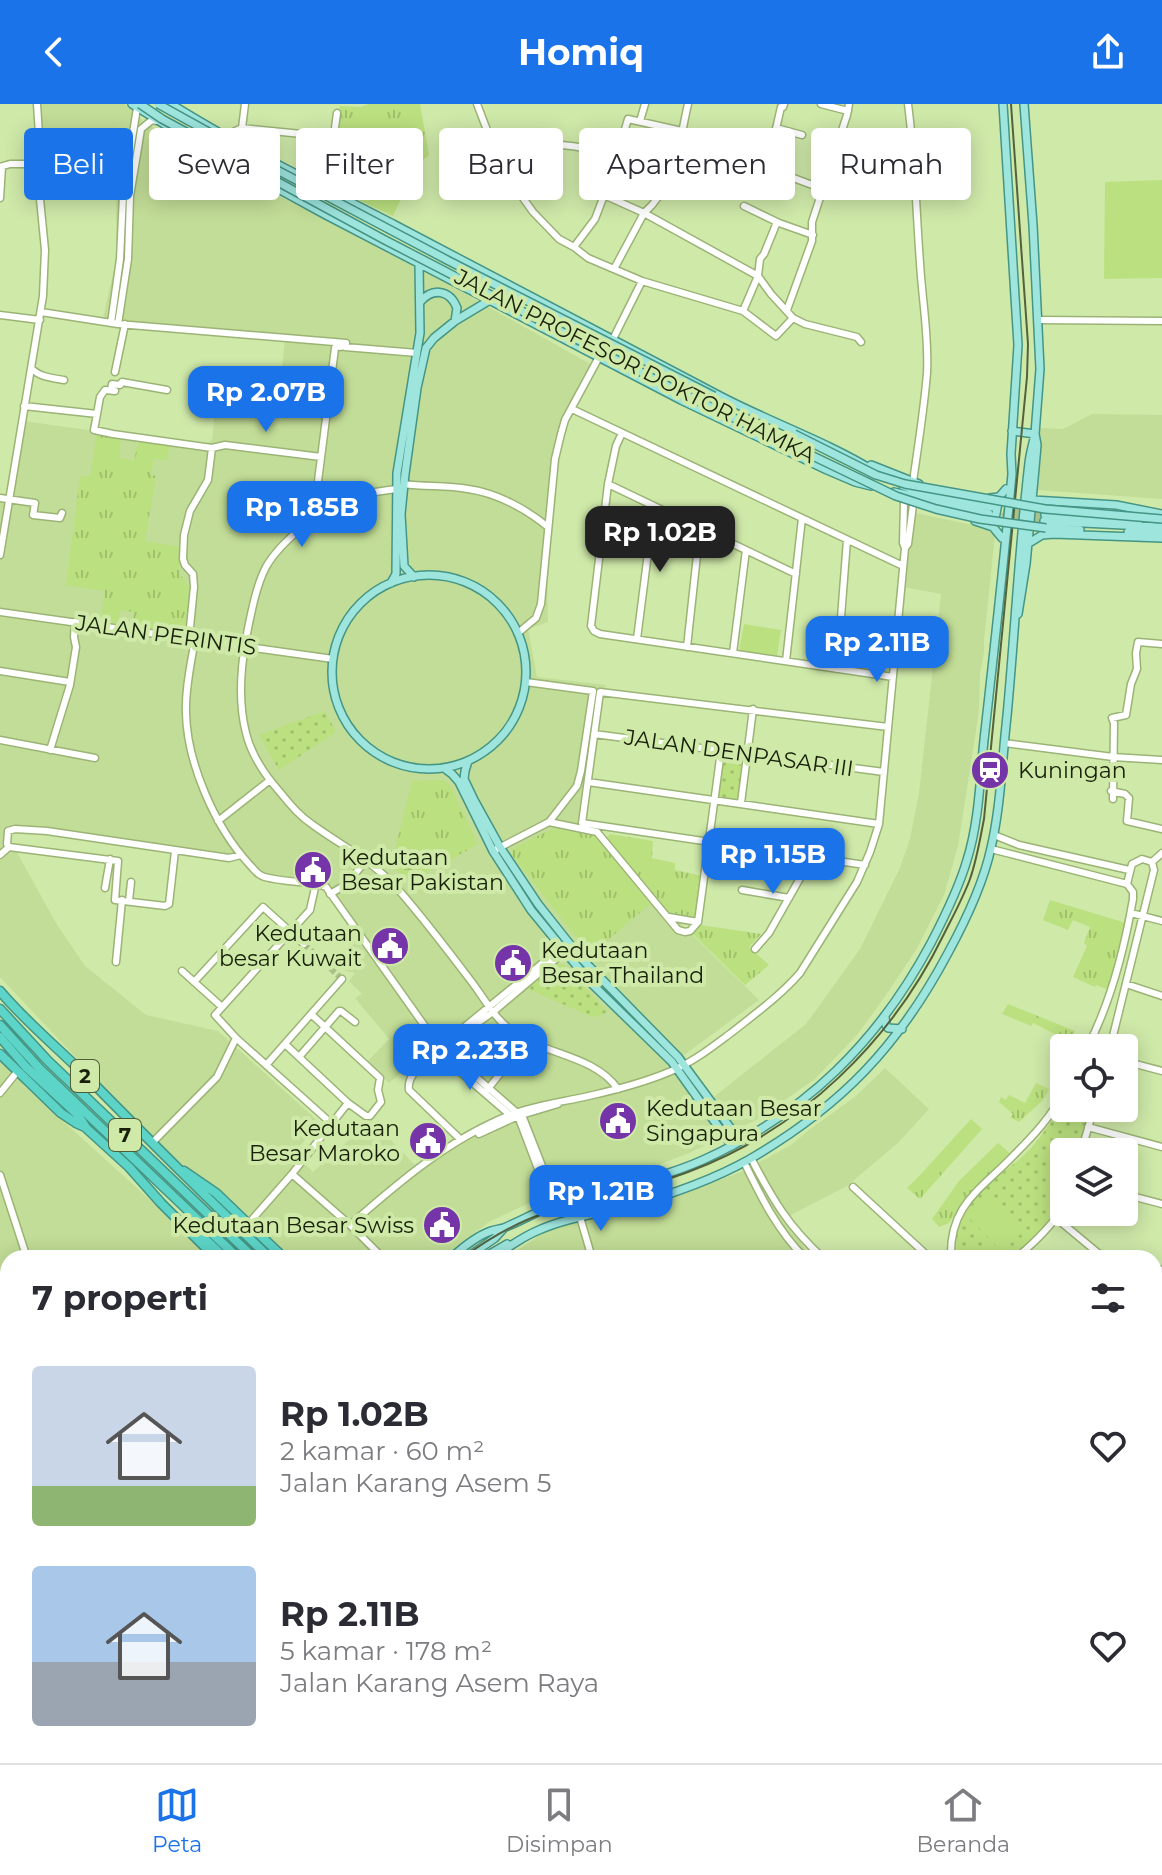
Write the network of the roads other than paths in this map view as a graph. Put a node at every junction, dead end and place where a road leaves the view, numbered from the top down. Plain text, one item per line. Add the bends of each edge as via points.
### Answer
1 (37, 104) edge
2 (158, 104) edge
3 (171, 104) edge
4 (245, 104) edge
5 (477, 104) edge
6 (645, 104) edge
7 (688, 104) edge
8 (784, 104) edge
9 (821, 104) edge
10 (908, 104) edge
11 (1003, 104) edge
12 (1024, 104) edge
13 (136, 105) edge
14 (849, 107) edge
15 (337, 113) dead end
16 (157, 121) junction
17 (640, 121) junction
18 (39, 128) edge
19 (169, 128) edge
20 (212, 128) edge
21 (242, 128) edge
22 (335, 128) edge
23 (486, 128) edge
24 (625, 128) edge
25 (662, 128) edge
26 (682, 128) edge
27 (776, 128) edge
28 (842, 128) edge
29 (910, 128) edge
30 (138, 129) junction
31 (795, 133) edge
32 (802, 135) dead end
33 (24, 164) edge
34 (280, 165) edge
35 (1, 167) edge
36 (285, 168) junction
37 (280, 184) edge
38 (280, 190) edge
39 (0, 198) edge
40 (40, 200) edge
41 (524, 200) edge
42 (602, 200) edge
43 (615, 200) edge
44 (656, 200) edge
45 (819, 200) edge
46 (916, 200) edge
47 (744, 206) dead end
48 (644, 213) junction
49 (777, 222) junction
50 (813, 235) junction
51 (574, 247) junction
52 (419, 264) junction
53 (614, 269) junction
54 (758, 276) junction
55 (642, 281) junction
56 (490, 300) junction
57 (420, 302) junction
58 (787, 310) junction
59 (743, 311) junction
60 (0, 315) edge
61 (40, 316) junction
62 (793, 318) junction
63 (1038, 320) junction
64 (455, 321) junction
65 (1162, 321) edge
66 (118, 323) junction
67 (613, 339) junction
68 (861, 342) dead end
69 (345, 347) junction
70 (634, 349) junction
71 (417, 353) junction
72 (599, 357) junction
73 (32, 369) junction
74 (623, 370) junction
75 (115, 372) dead end
76 (64, 380) dead end
77 (167, 390) dead end
78 (24, 406) junction
79 (572, 409) junction
80 (97, 414) junction
81 (1012, 431) junction
82 (622, 433) junction
83 (1035, 434) junction
84 (212, 448) junction
85 (1011, 454) junction
86 (321, 457) junction
87 (861, 463) junction
88 (855, 482) junction
89 (913, 482) junction
90 (608, 484) junction
91 (400, 486) junction
92 (1006, 489) junction
93 (0, 498) edge
94 (990, 498) junction
95 (10, 499) junction
96 (1033, 500) junction
97 (1050, 501) junction
98 (909, 504) junction
99 (654, 506) junction
100 (62, 513) dead end
101 (317, 516) junction
102 (1162, 517) edge
103 (802, 518) junction
104 (984, 523) junction
105 (548, 527) junction
106 (700, 528) junction
107 (1162, 530) edge
108 (1054, 534) junction
109 (1002, 538) junction
110 (1162, 538) edge
111 (847, 540) junction
112 (1029, 543) junction
113 (746, 550) junction
114 (0, 555) edge
115 (903, 566) junction
116 (796, 574) junction
117 (414, 577) junction
118 (391, 583) junction
119 (1001, 589) junction
120 (0, 612) edge
121 (75, 622) junction
122 (1016, 624) junction
123 (518, 633) junction
124 (195, 639) junction
125 (637, 639) junction
126 (1162, 644) edge
127 (245, 646) junction
128 (687, 647) junction
129 (733, 653) junction
130 (333, 659) junction
131 (786, 661) junction
132 (993, 661) junction
133 (1012, 665) junction
134 (837, 669) junction
135 (0, 671) edge
136 (893, 677) junction
137 (70, 682) junction
138 (526, 682) junction
139 (753, 709) junction
140 (888, 727) junction
141 (594, 734) junction
142 (0, 740) edge
143 (1004, 743) junction
144 (50, 750) junction
145 (721, 751) junction
146 (747, 754) junction
147 (1113, 757) junction
148 (95, 758) dead end
149 (1162, 760) edge
150 (468, 761) junction
151 (444, 768) junction
152 (884, 772) junction
153 (270, 780) junction
154 (588, 782) junction
155 (714, 799) junction
156 (741, 803) junction
157 (218, 821) junction
158 (549, 822) junction
159 (879, 824) junction
160 (1162, 829) edge
161 (994, 835) junction
162 (709, 842) junction
163 (9, 847) junction
164 (496, 849) junction
165 (991, 849) junction
166 (175, 851) junction
167 (1162, 853) edge
168 (0, 855) edge
169 (241, 855) junction
170 (812, 857) junction
171 (110, 859) junction
172 (367, 859) junction
173 (1152, 862) junction
174 (865, 865) junction
175 (1129, 870) junction
176 (131, 882) dead end
177 (316, 883) junction
178 (1127, 884) junction
179 (105, 888) dead end
180 (742, 890) dead end
181 (330, 894) junction
182 (789, 898) junction
183 (126, 900) junction
184 (1131, 913) junction
185 (669, 917) junction
186 (1143, 918) junction
187 (1162, 921) edge
188 (698, 922) junction
189 (290, 932) junction
190 (304, 944) tunnel mouth
191 (755, 949) dead end
192 (562, 950) junction
193 (116, 962) dead end
194 (182, 971) dead end
195 (342, 979) dead end
196 (194, 982) junction
197 (1126, 984) junction
198 (0, 991) edge
199 (1162, 996) edge
200 (222, 1007) junction
201 (0, 1009) edge
202 (492, 1010) junction
203 (311, 1014) junction
204 (885, 1017) junction
205 (355, 1022) dead end
206 (0, 1025) edge
207 (325, 1027) junction
208 (902, 1029) junction
209 (1094, 1034) edge
210 (1114, 1034) edge
211 (0, 1037) edge
212 (236, 1038) junction
213 (527, 1040) junction
214 (285, 1044) junction
215 (439, 1047) junction
216 (0, 1054) edge
217 (299, 1057) junction
218 (267, 1064) junction
219 (1138, 1065) edge
220 (681, 1067) junction
221 (1162, 1071) edge
222 (17, 1072) junction
223 (618, 1089) junction
224 (487, 1090) junction
225 (0, 1093) edge
226 (348, 1103) junction
227 (517, 1114) junction
228 (1050, 1114) edge
229 (1090, 1122) edge
230 (332, 1124) junction
231 (85, 1127) junction
232 (1088, 1127) junction
233 (732, 1130) junction
234 (724, 1135) junction
235 (1085, 1138) edge
236 (460, 1139) junction
237 (740, 1141) junction
238 (152, 1143) junction
239 (453, 1145) junction
240 (732, 1146) junction
241 (1162, 1147) edge
242 (747, 1160) junction
243 (171, 1161) junction
244 (292, 1174) junction
245 (0, 1175) edge
246 (146, 1185) junction
247 (853, 1187) dead end
248 (1138, 1198) edge
249 (1162, 1204) edge
250 (555, 1205) junction
251 (580, 1217) junction
252 (249, 1223) junction
253 (1050, 1224) edge
254 (350, 1225) junction
255 (1066, 1226) edge
256 (504, 1228) junction
257 (513, 1243) junction
258 (24, 1250) edge
259 (208, 1250) edge
260 (217, 1250) edge
261 (230, 1250) edge
262 (246, 1250) edge
263 (262, 1250) edge
264 (276, 1250) edge
265 (375, 1250) edge
266 (462, 1250) edge
267 (478, 1250) edge
268 (497, 1250) edge
269 (504, 1250) edge
270 (590, 1250) edge
271 (796, 1250) edge
272 (815, 1250) edge
273 (921, 1250) edge
274 (950, 1250) edge
275 (1025, 1250) edge
276 (1094, 1250) edge

1 - 18 street
2 - 102 main road, JALAN PROFESOR DOKTOR HAMKA, bridge via 449,261 876,475 1045,509
3 - 20 main road
4 - 21 street
5 - 23 street
6 - 17 street
7 - 26 street
8 - 27 street
9 - 14 street
10 - 29 street
11 - 81 main road via 1018,345
12 - 63 main road
13 - 16 main road
13 - 30 street
13 - 107 main road, JALAN PROFESOR DOKTOR HAMKA, bridge via 684,394 896,496 1006,523 1067,530
14 - 28 street
15 - 22 street
16 - 19 main road
16 - 30 street
17 - 24 street via 628,119
17 - 25 street
30 - 66 street via 123,195
31 - 32 street
33 - 35 street
34 - 36 main road
35 - 39 street
36 - 37 main road via 288,177
36 - 67 main road
38 - 52 main road
40 - 61 street via 45,250
41 - 51 street via 559,239
42 - 51 street
43 - 48 street
44 - 48 street
45 - 50 street
46 - 89 street via 927,371
47 - 49 street
48 - 53 street
48 - 54 street
49 - 50 street
49 - 54 street
50 - 58 street
51 - 53 street
52 - 56 main road
52 - 57 main road
53 - 55 street
54 - 58 street
54 - 59 street
55 - 59 street
55 - 67 street
56 - 64 main road
56 - 72 main road
57 - 64 main road via 430,293 444,293 455,302
57 - 71 main road
58 - 62 street
59 - 62 street via 776,336
60 - 61 street
61 - 66 street
61 - 73 street
62 - 68 street
63 - 65 street
63 - 83 main road
64 - 91 main road via 426,348
66 - 69 street via 346,343
66 - 75 street
67 - 70 main road
69 - 71 street
69 - 86 street via 335,348
70 - 74 main road via 622,347 615,361
70 - 87 main road
71 - 91 main road
72 - 74 main road
72 - 79 street
73 - 76 street
73 - 78 street
74 - 88 main road
77 - 80 street via 112,384 113,390 101,395
78 - 80 street
78 - 95 street
79 - 82 street
79 - 105 street via 555,459
80 - 84 street via 94,430
81 - 83 main road
81 - 85 main road
82 - 90 street
82 - 103 street
83 - 96 main road
83 - 122 main road
84 - 86 street via 225,445
84 - 124 street via 208,480 190,511 184,535 183,559 193,574 190,630
85 - 92 main road
85 - 119 main road
86 - 101 street
87 - 88 main road via 901,486 990,511
87 - 89 main road
88 - 98 main road
89 - 94 main road
90 - 99 street
90 - 125 street via 591,626 600,634
91 - 101 street via 348,499
91 - 105 street via 482,492
91 - 117 main road via 403,560
91 - 118 main road via 396,574
92 - 94 main road
92 - 109 main road
93 - 95 street
94 - 104 main road via 998,503 995,519
95 - 100 street via 35,503 33,515 60,518
95 - 114 street
96 - 97 main road
96 - 112 main road
97 - 102 main road via 1116,505
97 - 108 main road via 1043,506 1040,522
98 - 104 main road
98 - 115 street
99 - 106 street
99 - 125 street
101 - 127 street via 266,567
102 - 107 main road via 1045,518
103 - 111 street
103 - 116 street
104 - 109 main road
105 - 123 street via 540,610
106 - 113 street
106 - 128 street
108 - 110 main road
108 - 112 main road
109 - 119 main road
111 - 115 street
111 - 134 street
112 - 122 main road
113 - 116 street
113 - 129 street
115 - 136 street
116 - 131 street
117 - 118 main road
117 - 123 main road via 451,578 481,591
118 - 130 main road via 353,611
119 - 132 main road
120 - 121 street, JALAN PERINTIS
121 - 124 street, JALAN PERINTIS
121 - 137 street
122 - 133 main road
123 - 138 main road
124 - 127 street, JALAN PERINTIS
124 - 157 street via 186,707 188,737
125 - 128 street
126 - 147 street via 1138,642 1126,715 1112,718
127 - 130 street, JALAN PERINTIS
127 - 153 street via 245,731
128 - 129 street
129 - 131 street
130 - 151 main road via 336,702 367,747 411,767
131 - 134 street
132 - 133 main road via 1003,658
132 - 204 main road via 968,859 934,938
133 - 143 main road
134 - 136 street
135 - 137 street
136 - 140 street
137 - 144 street
138 - 150 main road via 513,721 492,746
138 - 158 street via 593,691 579,780
139 - 140 street
139 - 141 street via 600,692
139 - 146 street
140 - 152 street
141 - 145 street, JALAN DENPASAR III
141 - 154 street
142 - 144 street
143 - 147 street
143 - 161 main road
144 - 148 street
145 - 146 street, JALAN DENPASAR III
145 - 155 street
146 - 152 street, JALAN DENPASAR III
146 - 156 street
147 - 149 street
147 - 160 street via 1112,795 1129,798 1127,821
150 - 151 main road
150 - 164 main road via 464,779
151 - 164 main road via 459,782
152 - 159 street
153 - 157 street
153 - 172 street via 297,813
154 - 155 street
154 - 162 street via 582,823
155 - 156 street
155 - 162 street
156 - 159 street
157 - 169 street
158 - 164 street
158 - 185 street via 597,832
159 - 174 street
161 - 165 main road
161 - 175 street
162 - 170 street
162 - 188 street
163 - 166 street via 8,831 15,829
163 - 168 street
163 - 171 street
164 - 192 main road via 531,910
164 - 220 main road via 571,946
165 - 178 street
165 - 208 main road via 968,914
166 - 169 street
166 - 183 street via 169,904
167 - 173 street
169 - 177 street via 263,876
170 - 174 street
170 - 182 street
171 - 179 street
171 - 183 street via 119,863 115,900
172 - 181 street via 347,884
172 - 202 street via 402,893
173 - 175 street via 1136,861
173 - 186 street
174 - 220 street via 792,982
175 - 178 street
176 - 183 street
177 - 181 street
177 - 189 street via 310,910
178 - 184 street via 1133,896
180 - 182 street
181 - 215 street
182 - 191 street
183 - 193 street
184 - 186 street
184 - 209 street via 1117,975
185 - 188 street
185 - 188 street via 685,932
186 - 187 street
186 - 197 street
189 - 190 street
189 - 196 street via 263,907
189 - 200 street
192 - 202 street
192 - 220 main road
194 - 196 street
195 - 203 street
196 - 200 street
197 - 199 street
197 - 210 street
198 - 238 highway, 2
200 - 212 street via 215,1015
201 - 262 highway, 7
202 - 213 street
202 - 215 street
203 - 207 street
203 - 214 street
204 - 208 main road via 888,1028
204 - 237 main road via 810,1095
205 - 207 street via 340,1011
206 - 261 highway, 7
207 - 217 street
207 - 226 street via 381,1080 381,1102 370,1116
208 - 242 main road via 849,1088 805,1125
211 - 231 highway
212 - 218 street
212 - 238 street via 217,1077
213 - 223 street via 584,1063
213 - 224 street
214 - 217 street
214 - 218 street
215 - 224 street
215 - 236 street via 410,1076 407,1087
216 - 222 highway, 2
217 - 226 street
218 - 230 street
219 - 221 street
220 - 223 street
220 - 233 main road
220 - 234 main road
222 - 225 street
222 - 231 highway, 2 via 61,1113
223 - 227 street
224 - 227 street
226 - 230 street
227 - 236 street
227 - 239 street
227 - 250 street
228 - 274 street via 968,1200
229 - 232 street
230 - 244 street
231 - 246 highway, 2
232 - 235 street
232 - 241 street
233 - 234 main road
233 - 237 main road
234 - 240 main road
236 - 239 street
237 - 240 main road
238 - 243 highway, 2
239 - 254 street via 414,1170
240 - 250 main road via 662,1176
242 - 251 main road via 681,1190
242 - 271 street via 771,1216
242 - 272 street via 790,1225
243 - 252 highway, 2
243 - 263 highway, 2
244 - 252 street
244 - 254 street
245 - 258 street
246 - 259 highway, 2
246 - 260 highway, 2
247 - 273 street
248 - 249 street
250 - 256 main road
251 - 257 main road
251 - 270 street
252 - 264 highway, 2
253 - 275 street
254 - 265 street
255 - 276 street
256 - 266 main road
256 - 267 main road
257 - 268 main road
257 - 269 main road

